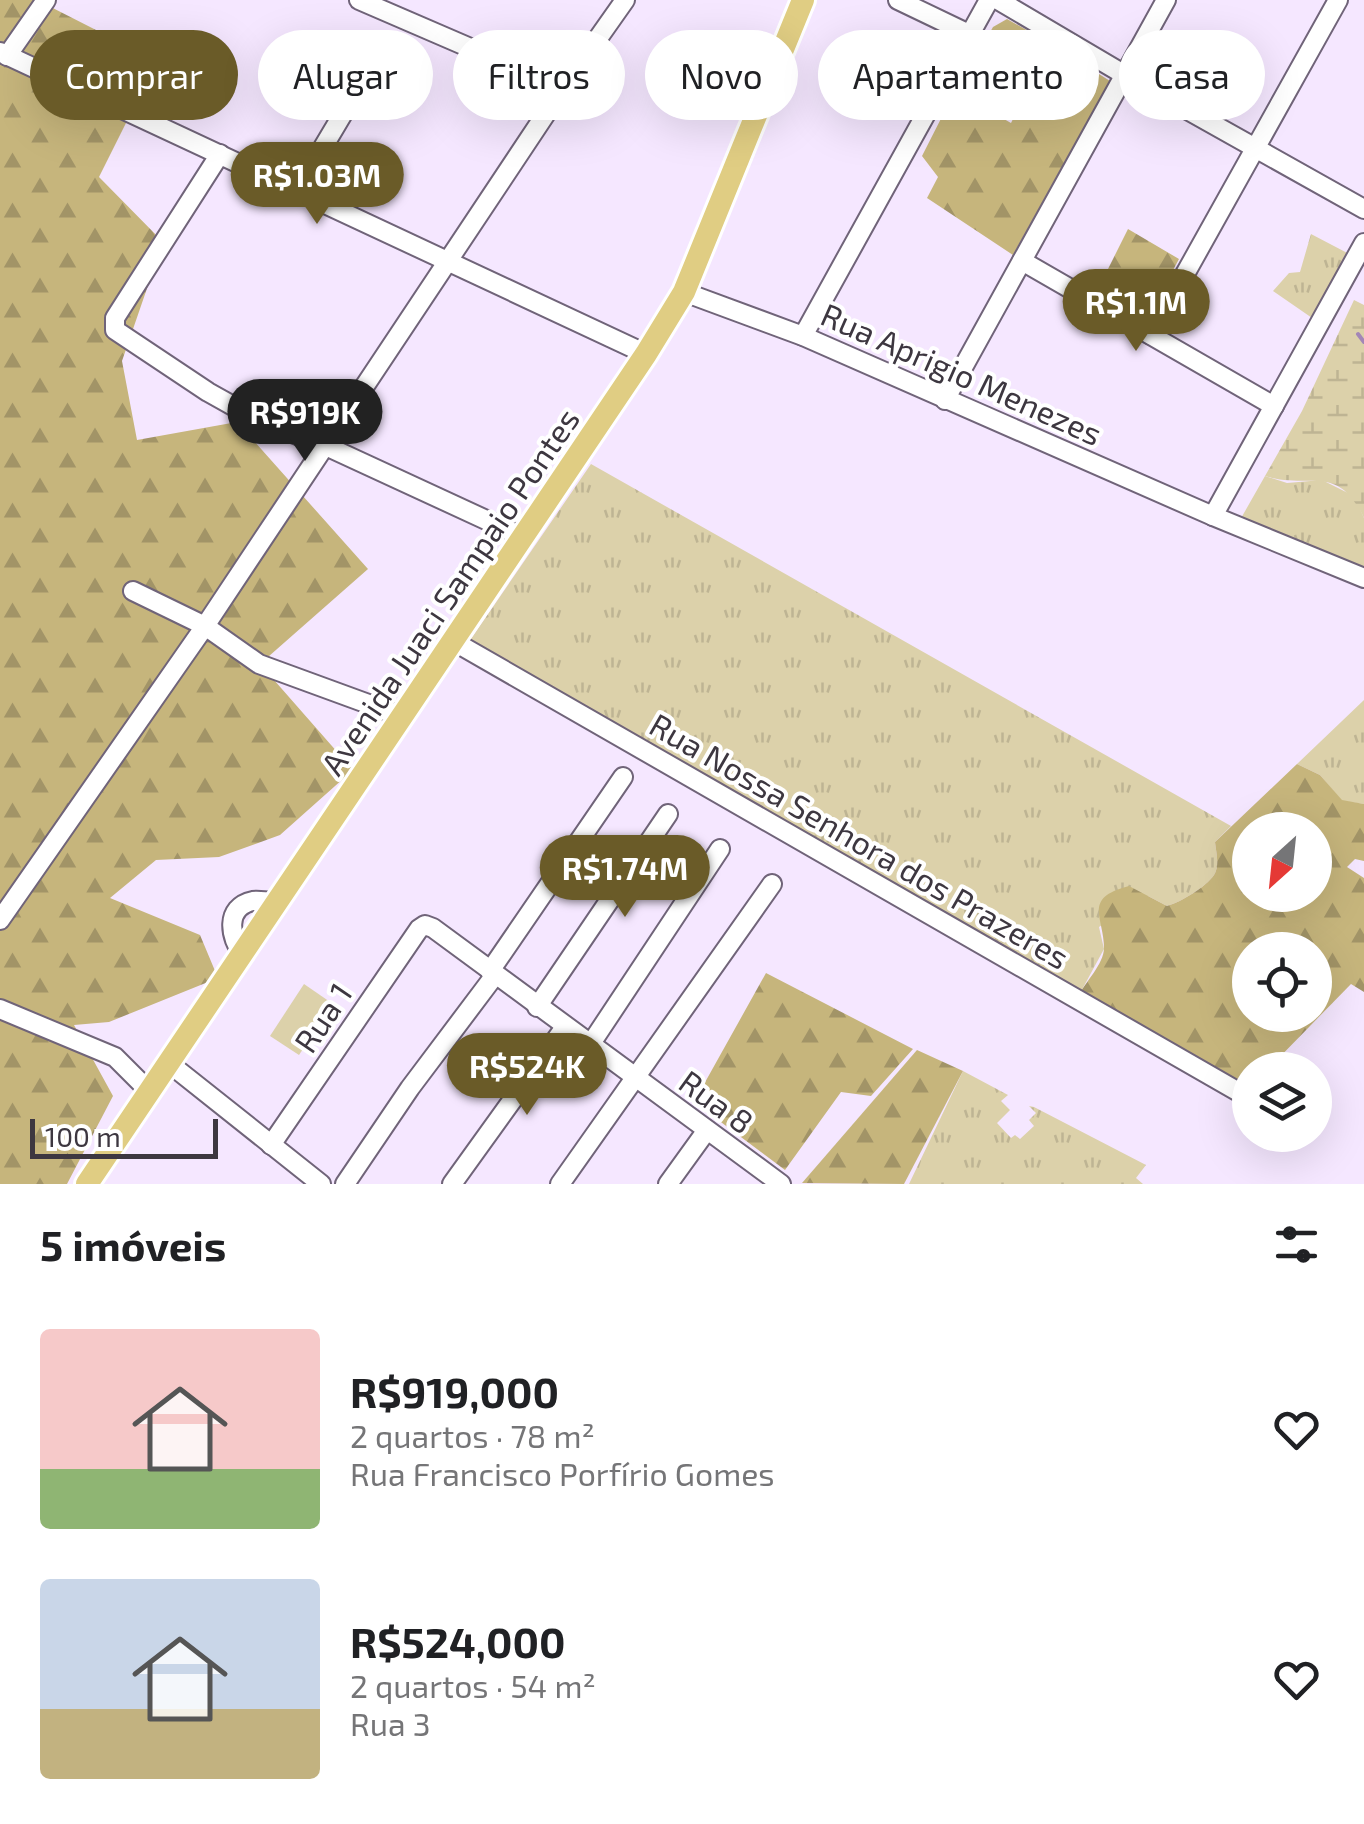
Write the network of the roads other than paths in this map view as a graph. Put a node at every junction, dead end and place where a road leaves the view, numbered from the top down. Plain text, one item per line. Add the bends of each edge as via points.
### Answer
1 (46, 0) edge
2 (359, 0) edge
3 (625, 0) edge
4 (803, 0) edge
5 (898, 0) edge
6 (989, 0) edge
7 (998, 0) edge
8 (1166, 0) edge
9 (1338, 0) edge
10 (604, 30) edge
11 (961, 30) edge
12 (974, 30) edge
13 (1150, 30) edge
14 (453, 41) edge
15 (3, 54) edge
16 (1119, 71) edge
17 (1119, 86) edge
18 (339, 120) edge
19 (541, 120) edge
20 (924, 120) edge
21 (1208, 120) edge
22 (1257, 147) junction
23 (220, 154) junction
24 (297, 192) junction
25 (1364, 209) edge
26 (1364, 243) edge
27 (1022, 261) junction
28 (446, 262) junction
29 (684, 292) junction
30 (1151, 335) junction
31 (804, 336) junction
32 (646, 354) junction
33 (945, 400) junction
34 (1274, 406) junction
35 (326, 446) junction
36 (1213, 516) junction
37 (523, 537) junction
38 (1364, 578) edge
39 (133, 591) dead end
40 (205, 626) junction
41 (453, 641) junction
42 (404, 717) junction
43 (623, 778) dead end
44 (668, 814) dead end
45 (720, 849) dead end
46 (772, 884) dead end
47 (0, 920) edge
48 (425, 926) joint
49 (492, 973) junction
50 (538, 1007) junction
51 (0, 1010) edge
52 (565, 1027) junction
53 (590, 1045) junction
54 (170, 1064) junction
55 (636, 1080) junction
56 (1232, 1089) edge
57 (150, 1092) junction
58 (707, 1130) junction
59 (271, 1146) junction
60 (299, 1177) edge
61 (778, 1183) edge
62 (86, 1184) edge
63 (320, 1184) edge
64 (346, 1184) edge
65 (452, 1184) edge
66 (560, 1184) edge
67 (668, 1184) edge

1 - 15 street
2 - 14 street
3 - 10 street
4 - 29 main road, Avenida Juaci Sampaio Pontes
5 - 11 street
6 - 12 street
7 - 16 street
8 - 13 street
9 - 22 street
15 - 23 street
17 - 27 street
18 - 24 street
19 - 28 street
20 - 31 street
21 - 22 street
22 - 25 street
22 - 30 street
23 - 24 street
23 - 35 street via 113,326 208,392
24 - 28 street
26 - 34 street
27 - 30 street
27 - 33 street
28 - 32 street
28 - 35 street
29 - 31 street, Rua Aprigio Menezes
29 - 32 main road, Avenida Juaci Sampaio Pontes
30 - 34 street
31 - 33 street, Rua Aprigio Menezes
32 - 37 main road, Avenida Juaci Sampaio Pontes
33 - 36 street, Rua Aprigio Menezes
34 - 36 street
35 - 37 street
35 - 40 street
36 - 38 street, Rua Aprigio Menezes
37 - 41 main road, Avenida Juaci Sampaio Pontes
39 - 40 street
40 - 42 street via 259,664
40 - 47 street
41 - 42 main road, Avenida Juaci Sampaio Pontes
41 - 56 street, Rua Nossa Senhora dos Prazeres
42 - 54 main road, Avenida Juaci Sampaio Pontes
43 - 49 street
44 - 50 street
45 - 53 street
46 - 55 street
48 - 49 street, Rua 8
48 - 59 street, Rua 1
49 - 50 street, Rua 8
49 - 64 street
50 - 52 street, Rua 8
51 - 57 street via 114,1057
52 - 53 street, Rua 8
52 - 65 street
53 - 55 street, Rua 8
54 - 57 main road, Avenida Juaci Sampaio Pontes
54 - 59 street
55 - 58 street, Rua 8
55 - 66 street
57 - 62 main road, Avenida Juaci Sampaio Pontes
58 - 61 street, Rua 8
58 - 67 street
59 - 60 street
60 - 63 street

